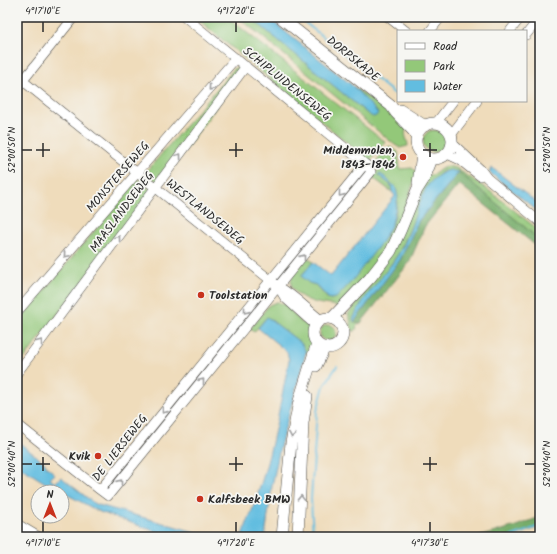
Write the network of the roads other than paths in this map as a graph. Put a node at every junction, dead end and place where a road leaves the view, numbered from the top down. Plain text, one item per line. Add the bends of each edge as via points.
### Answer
1 (74, 17) edge
2 (185, 17) edge
3 (280, 17) edge
4 (388, 17) edge
5 (441, 17) edge
6 (521, 17) edge
7 (540, 17) edge
8 (405, 30) edge
9 (431, 30) edge
10 (511, 30) edge
11 (527, 34) edge
12 (236, 58) junction
13 (246, 66) junction
14 (20, 84) edge
15 (452, 102) edge
16 (476, 102) edge
17 (391, 106) junction
18 (436, 123) junction
19 (425, 126) junction
20 (417, 135) junction
21 (452, 139) junction
22 (447, 154) junction
23 (427, 156) junction
24 (365, 164) junction
25 (370, 172) joint
26 (138, 173) junction
27 (487, 178) junction
28 (156, 187) junction
29 (540, 222) edge
30 (271, 280) junction
31 (279, 287) junction
32 (17, 312) edge
33 (327, 322) junction
34 (321, 345) junction
35 (17, 373) edge
36 (17, 424) edge
37 (100, 490) junction
38 (17, 525) edge
39 (17, 535) edge
40 (20, 537) edge
41 (36, 537) edge
42 (282, 537) edge
43 (298, 537) edge

1 - 14 street
2 - 12 street, SCHIPLUIDENSEWEG
3 - 17 main road, DORPSKADE
4 - 8 street
5 - 9 street
6 - 10 street
7 - 11 street
12 - 13 street, SCHIPLUIDENSEWEG
12 -> 26 street, MONSTERSEWEG
13 - 24 street, SCHIPLUIDENSEWEG
28 -> 13 street, MAASLANDSEWEG
14 - 26 street, WESTLANDSEWEG
15 - 18 street
16 - 21 street
17 - 19 main road, DORPSKADE
17 - 20 main road, DORPSKADE
18 - 19 main road
18 - 21 main road via 448,129
19 - 20 main road
20 - 23 main road via 417,147
21 - 22 main road
21 - 27 street
22 - 23 main road via 442,157
22 - 27 street via 460,160 478,175
23 - 33 main road via 417,190 390,251 370,278
24 - 25 street, SCHIPLUIDENSEWEG
24 -> 30 street, DE LIERSEWEG
31 -> 25 street, DE LIERSEWEG
26 - 28 street, WESTLANDSEWEG
26 -> 32 street, MONSTERSEWEG
27 - 29 street
28 - 30 street, WESTLANDSEWEG
35 -> 28 street, MAASLANDSEWEG
30 - 31 street, WESTLANDSEWEG
30 -> 37 street, DE LIERSEWEG
31 - 33 street, WESTLANDSEWEG
37 -> 31 street, DE LIERSEWEG via 108,496
33 - 34 main road via 313,334
33 - 34 main road via 343,334 340,342 333,347
34 -> 42 main road via 301,395 292,434
43 -> 34 main road via 303,423
36 - 37 street
38 - 41 main road
39 - 40 main road

